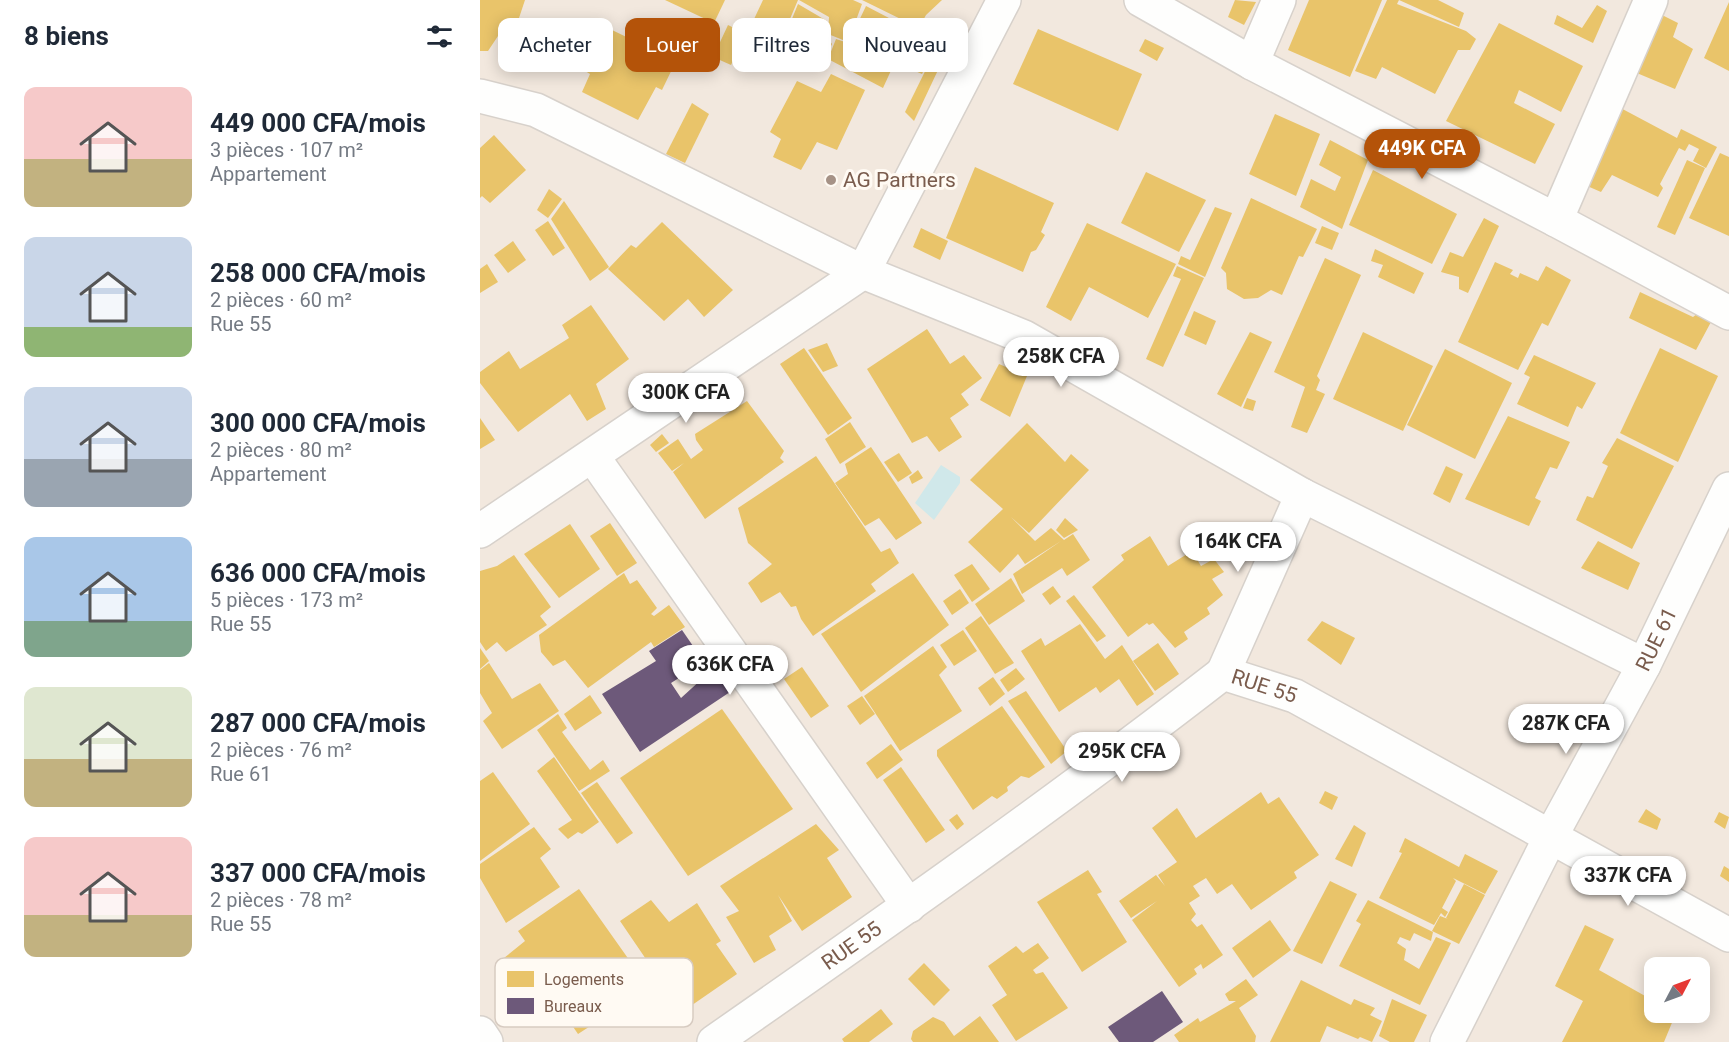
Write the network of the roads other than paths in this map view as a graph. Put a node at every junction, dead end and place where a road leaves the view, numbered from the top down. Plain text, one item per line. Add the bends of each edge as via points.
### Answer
1 (1004, 0) edge
2 (1141, 0) edge
3 (1279, 0) edge
4 (1651, 0) edge
5 (1252, 63) junction
6 (480, 96) edge
7 (1556, 220) junction
8 (864, 272) junction
9 (1729, 313) edge
10 (593, 457) junction
11 (1302, 495) junction
12 (1726, 504) edge
13 (480, 531) edge
14 (1644, 665) junction
15 (1223, 673) junction
16 (1551, 836) junction
17 (909, 906) junction
18 (1729, 935) edge
19 (480, 1033) edge
20 (486, 1042) edge
21 (714, 1042) edge
22 (1447, 1042) edge

1 - 8 street
2 - 5 street
3 - 5 street
4 - 7 street
5 - 7 street
6 - 8 street via 536,110
7 - 9 street
8 - 10 street
8 - 11 street via 1024,337
10 - 13 street
10 - 17 street
11 - 14 street
11 - 15 street
12 - 14 street, RUE 61
14 - 16 street, RUE 61
15 - 16 street, RUE 55 via 1295,696
15 - 17 street, RUE 55
16 - 18 street, RUE 55
16 - 22 street, RUE 61
17 - 21 street, RUE 55
19 - 20 street

